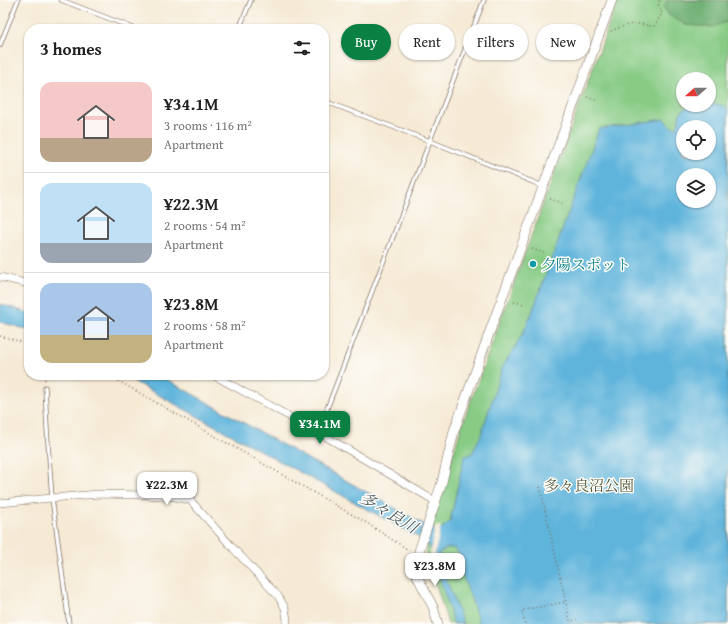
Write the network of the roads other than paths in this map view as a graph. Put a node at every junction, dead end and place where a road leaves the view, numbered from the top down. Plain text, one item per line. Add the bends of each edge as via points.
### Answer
1 (18, 0) edge
2 (61, 0) edge
3 (250, 0) edge
4 (484, 0) edge
5 (612, 0) edge
6 (123, 24) edge
7 (241, 24) edge
8 (0, 45) edge
9 (329, 103) edge
10 (430, 141) junction
11 (543, 187) junction
12 (0, 277) edge
13 (24, 283) edge
14 (222, 380) edge
15 (45, 387) dead end
16 (318, 432) junction
17 (52, 498) junction
18 (436, 501) junction
19 (0, 503) edge
20 (69, 624) edge
21 (286, 624) edge
22 (438, 624) edge

1 - 8 lane
2 - 6 lane
3 - 7 lane
4 - 10 lane
5 - 11 street
9 - 10 lane
10 - 11 lane
10 - 16 lane
11 - 18 street via 454,431
12 - 13 street
14 - 16 street
15 - 17 lane
16 - 18 street
17 - 19 street
17 - 20 lane
17 - 21 street via 122,494 190,500 278,596 285,608
18 - 22 street via 419,554 417,576 433,607

